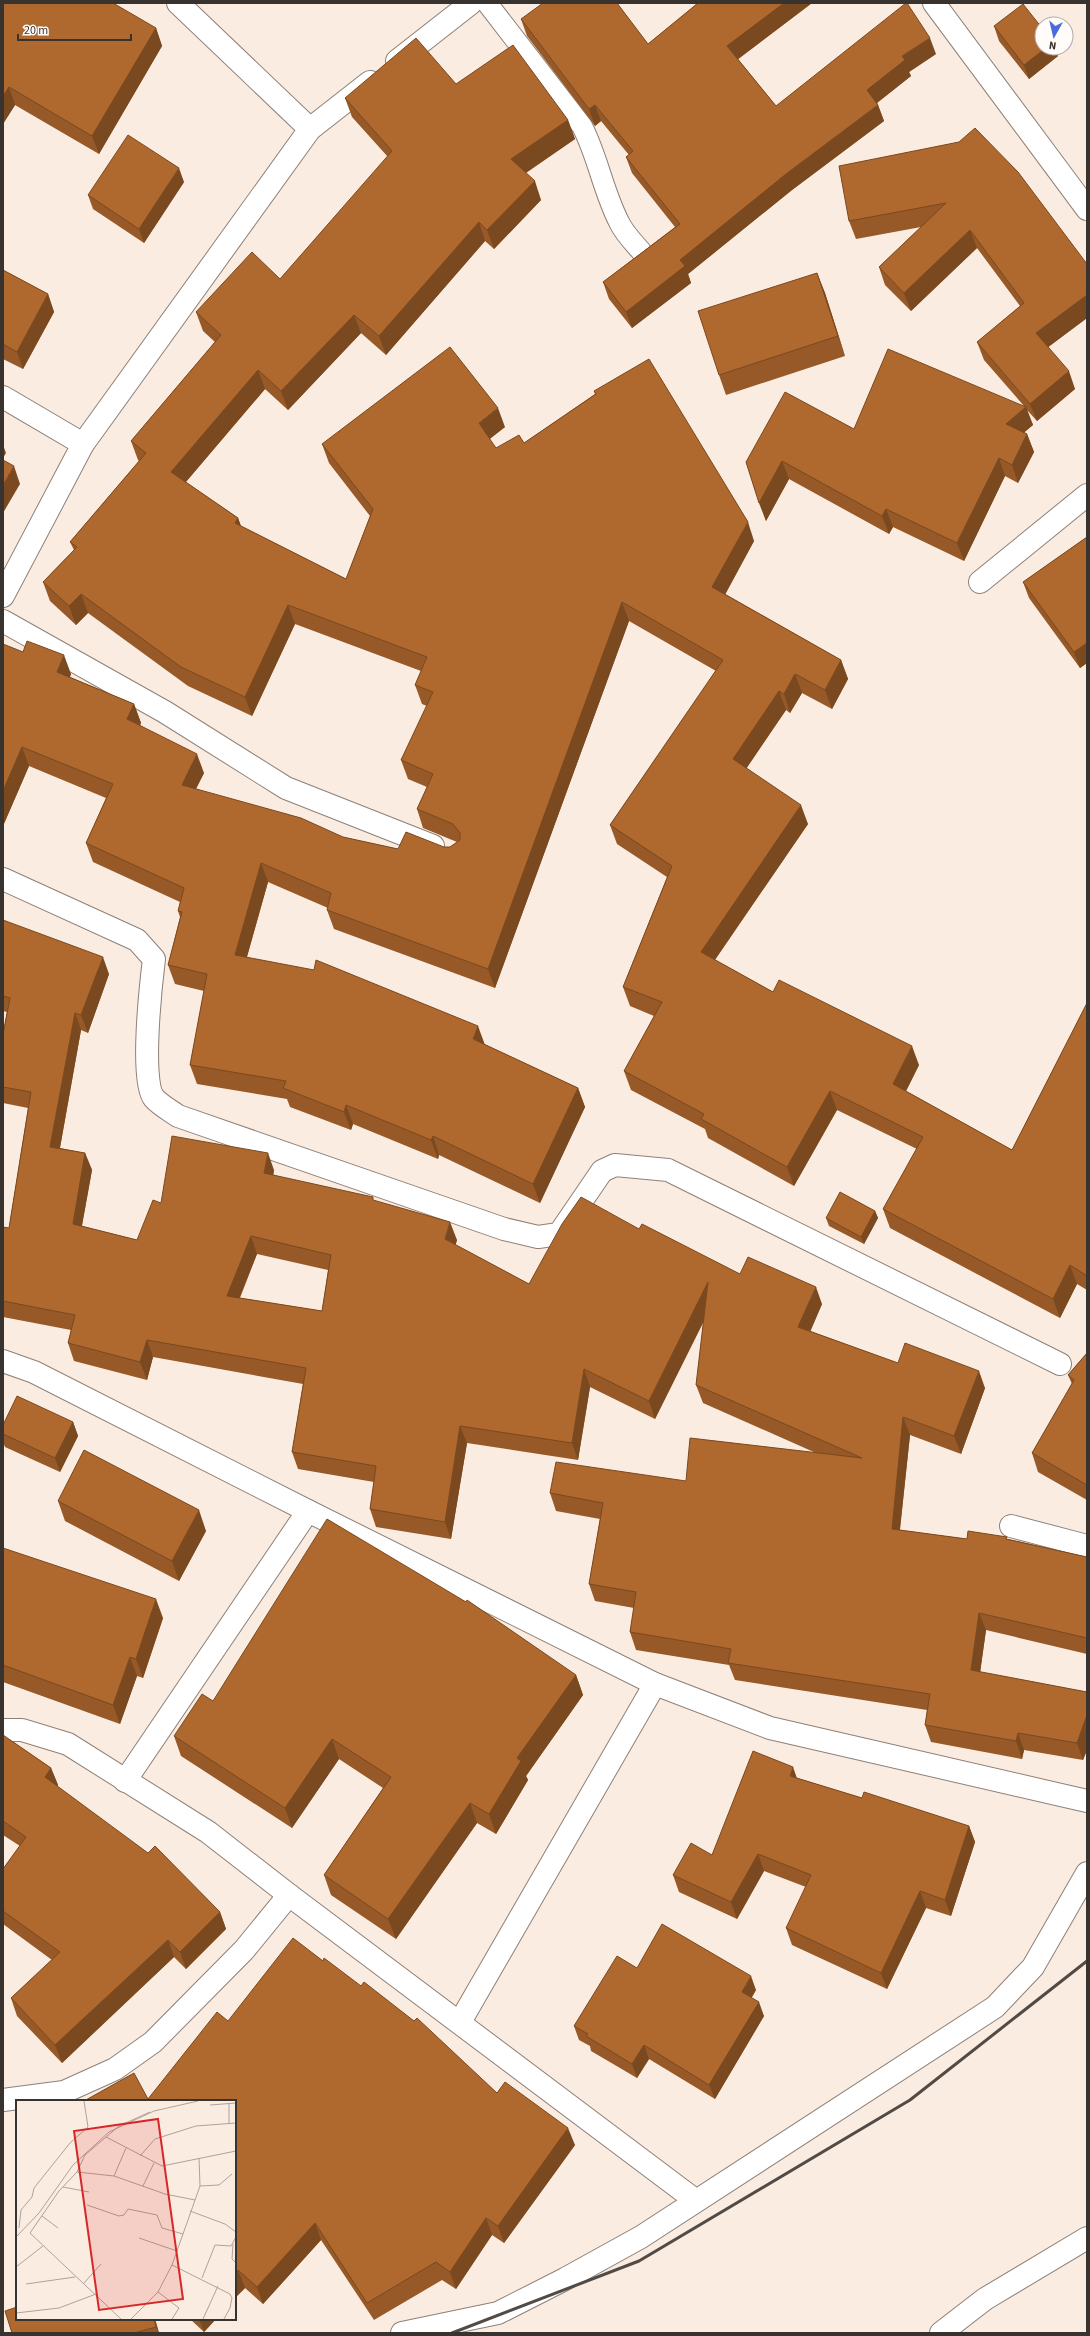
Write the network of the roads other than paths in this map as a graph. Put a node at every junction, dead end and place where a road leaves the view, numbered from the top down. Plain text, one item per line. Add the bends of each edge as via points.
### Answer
1 (178, 3) edge
2 (471, 3) edge
3 (487, 3) edge
4 (934, 3) edge
5 (310, 129) junction
6 (1087, 208) edge
7 (641, 251) edge
8 (3, 397) edge
9 (83, 444) junction
10 (1087, 495) edge
11 (980, 582) dead end
12 (3, 596) edge
13 (3, 621) edge
14 (455, 854) edge
15 (3, 879) edge
16 (3, 1361) edge
17 (1060, 1364) dead end
18 (308, 1511) junction
19 (1011, 1526) dead end
20 (1087, 1546) edge
21 (655, 1684) junction
22 (3, 1730) edge
23 (125, 1782) junction
24 (1087, 1801) edge
25 (1087, 1873) edge
26 (289, 1895) junction
27 (460, 2022) junction
28 (3, 2100) edge
29 (695, 2200) junction
30 (1087, 2238) edge
31 (402, 2333) edge
32 (941, 2333) edge

1 - 5 street
2 - 5 street
3 - 7 lane via 582,126 592,145 619,222
4 - 6 street
5 - 9 street
8 - 9 street
9 - 12 street
10 - 11 street
13 - 14 street via 166,712 286,788
15 - 17 street via 137,940 154,959 150,988 147,1080 153,1098 178,1116 504,1229 538,1237 558,1234 602,1171 615,1165 668,1170
16 - 18 street via 34,1372
18 - 21 street
18 - 23 street
19 - 20 street
21 - 24 street via 770,1728
21 - 27 street
22 - 23 street via 22,1730 68,1744
23 - 26 street via 208,1832
25 - 29 street via 1033,1967 996,2007
26 - 27 street
26 - 28 street via 244,1950 153,2042 128,2060 115,2069 64,2092
27 - 29 street
29 - 31 street via 641,2237 498,2313
30 - 32 street via 985,2299

